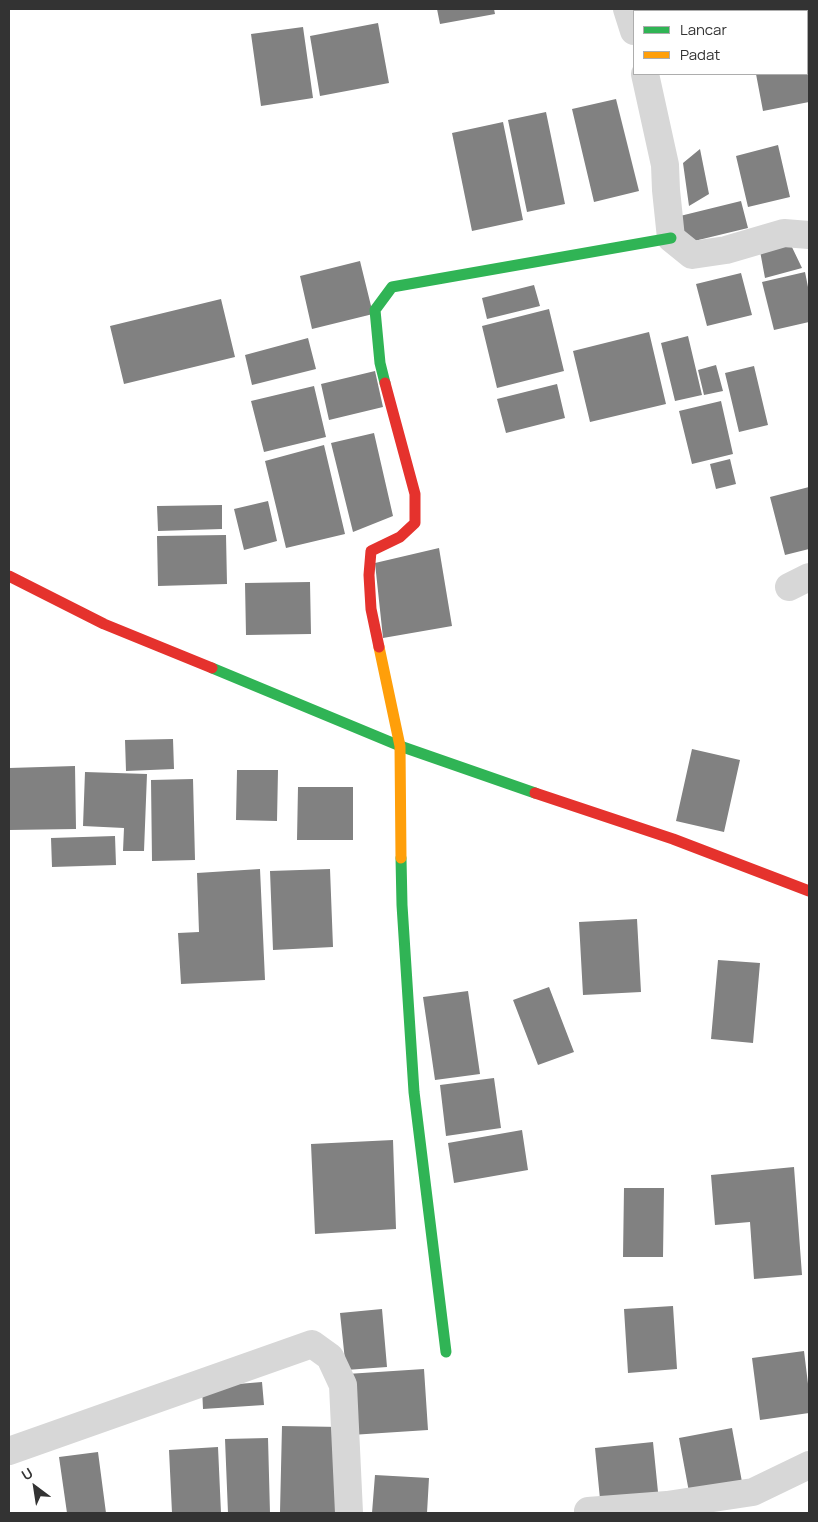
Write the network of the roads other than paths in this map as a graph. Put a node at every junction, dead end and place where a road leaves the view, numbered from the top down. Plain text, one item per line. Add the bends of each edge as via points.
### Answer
1 (627, 9) edge
2 (633, 28) edge
3 (645, 75) edge
4 (809, 235) edge
5 (672, 238) junction
6 (9, 576) edge
7 (400, 746) junction
8 (809, 891) edge
9 (446, 1352) dead end
10 (9, 1451) edge
11 (809, 1465) edge
12 (588, 1511) dead end
13 (349, 1513) edge

1 - 2 street
3 - 5 street via 665,165
4 - 5 street via 784,234 726,250 692,255
5 - 7 street via 392,287 375,310 380,363 415,494 415,524 400,537 371,551 369,575 371,609
6 - 7 street via 104,624
7 - 8 street via 673,839
7 - 9 street via 402,905 414,1092
10 - 13 street via 312,1344 330,1356 343,1385
11 - 12 street via 753,1492 667,1505

